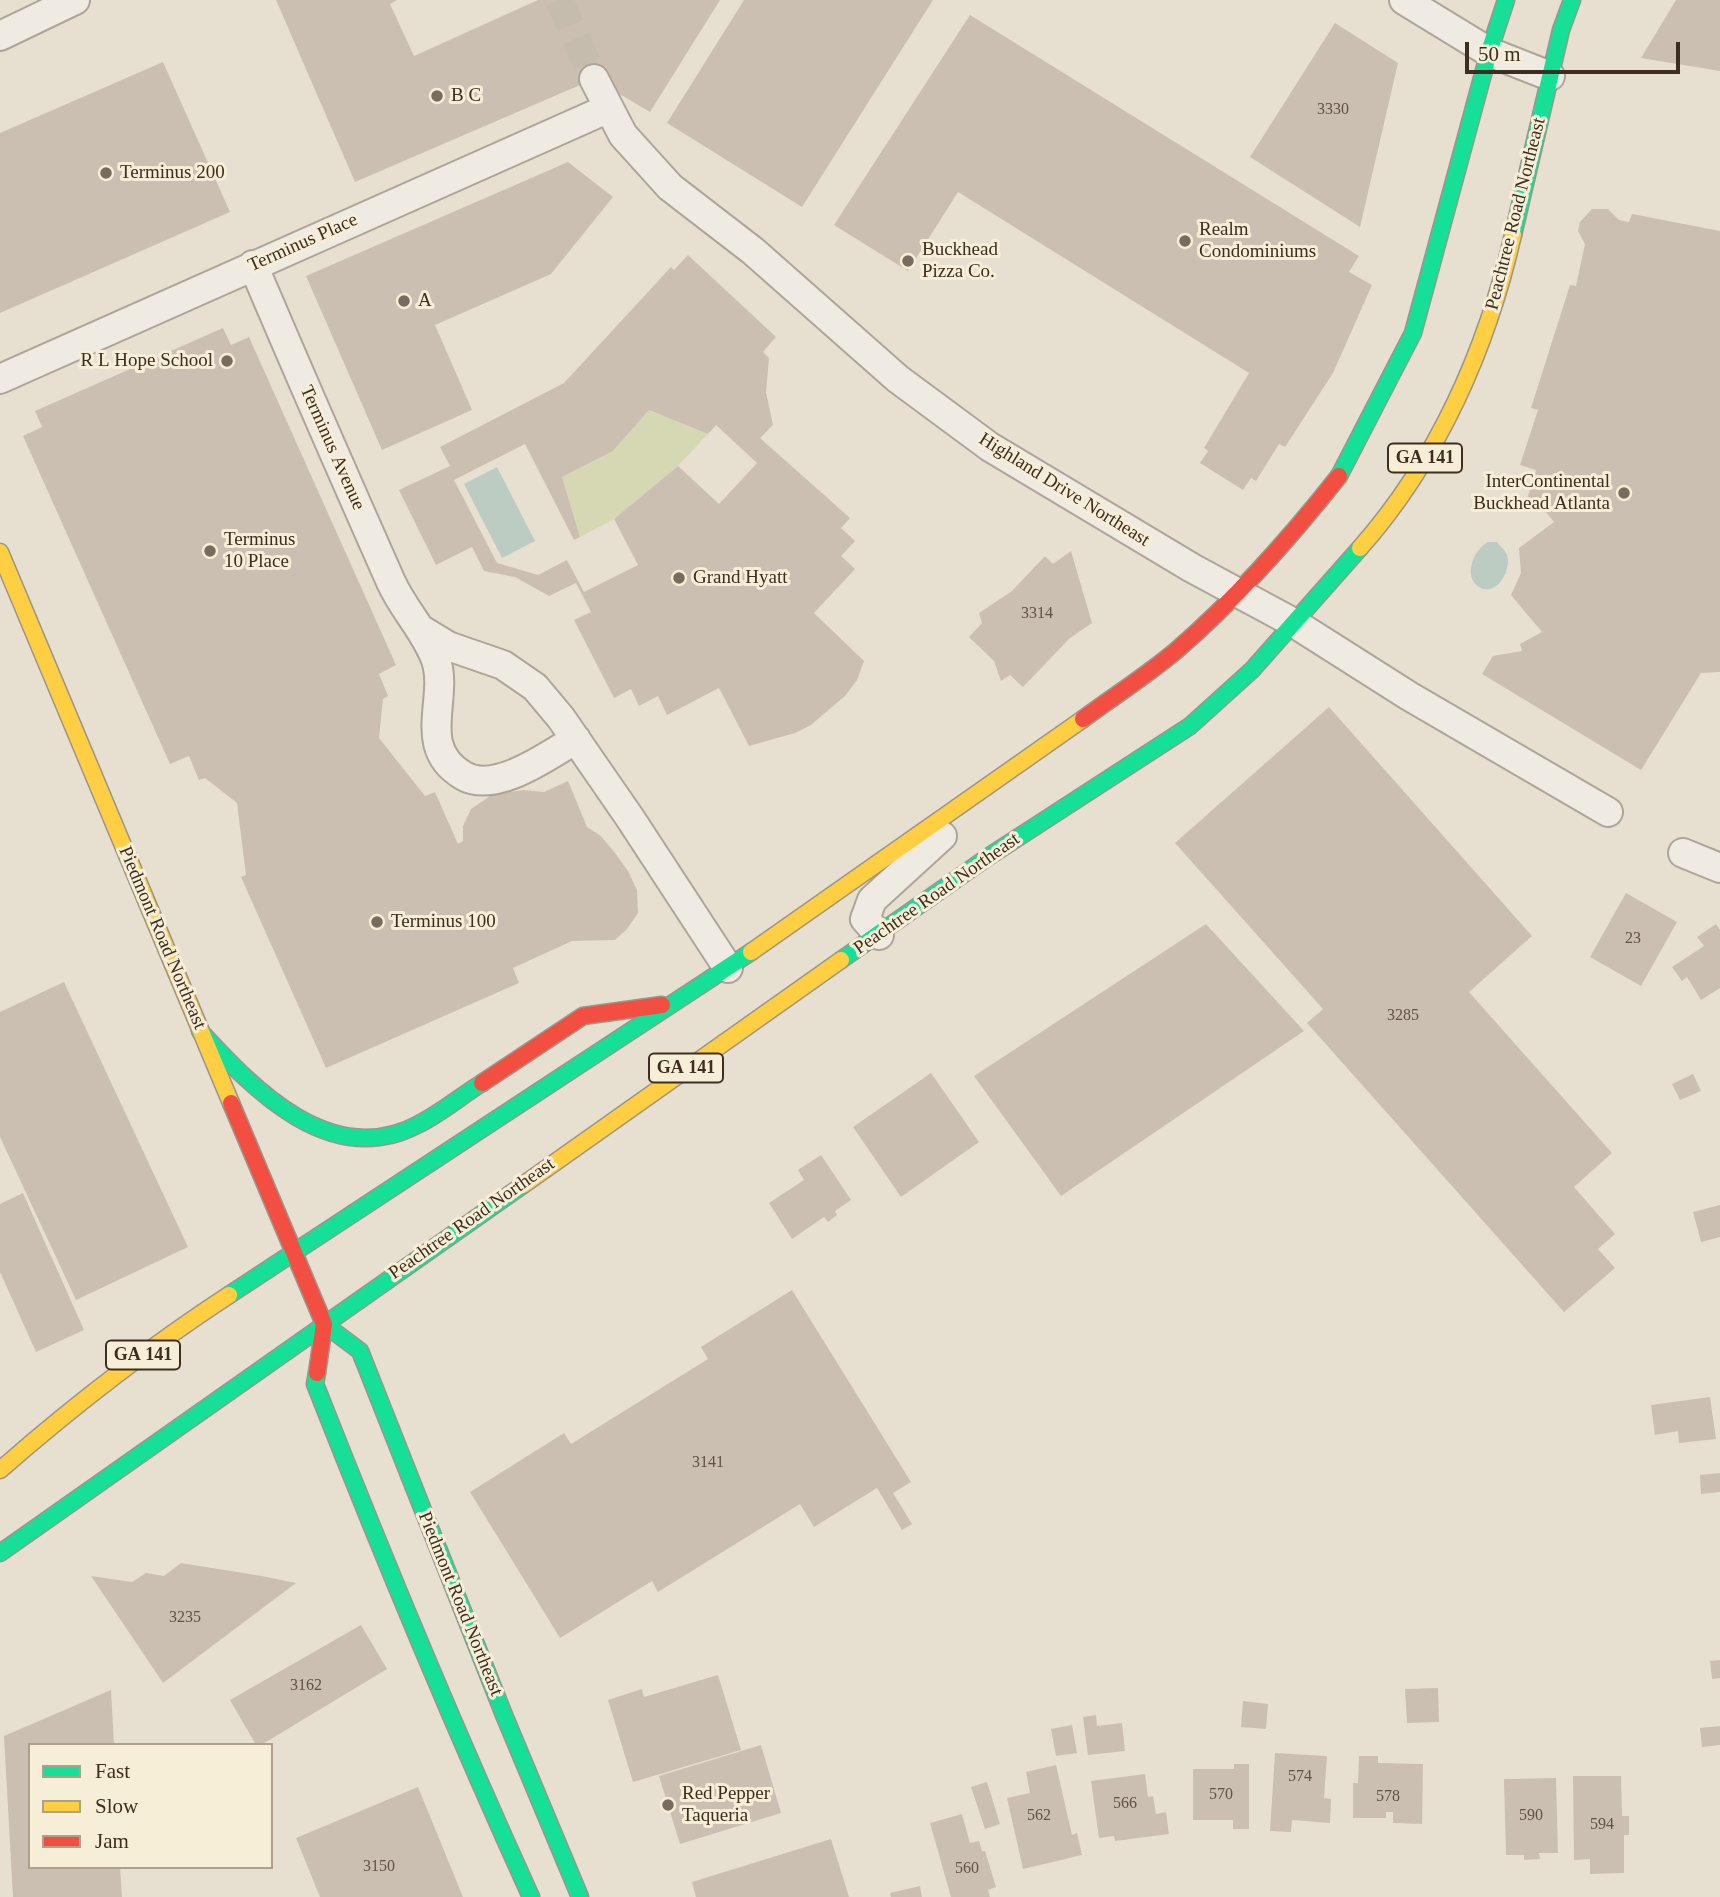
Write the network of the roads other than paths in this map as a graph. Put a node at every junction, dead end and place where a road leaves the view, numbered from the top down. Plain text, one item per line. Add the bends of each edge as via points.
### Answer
1 (75, 0) edge
2 (1404, 0) edge
3 (1506, 0) edge
4 (1572, 0) edge
5 (0, 36) edge
6 (1489, 52) junction
7 (1550, 76) junction
8 (594, 79) tunnel mouth
9 (607, 109) junction
10 (253, 265) junction
11 (0, 379) edge
12 (0, 552) edge
13 (1239, 592) junction
14 (1294, 623) junction
15 (418, 627) junction
16 (576, 739) junction
17 (1019, 765) junction
18 (1608, 812) dead end
19 (1683, 853) dead end
20 (1720, 869) edge
21 (878, 935) junction
22 (728, 968) junction
23 (674, 1003) junction
24 (200, 1031) junction
25 (295, 1252) junction
26 (324, 1324) junction
27 (0, 1470) edge
28 (0, 1553) edge
29 (531, 1897) edge
30 (580, 1897) edge

1 - 5 street
2 - 6 street
3 - 6 main road, GA 141
4 - 7 main road, Peachtree Road Northeast / GA 141
6 - 7 street
6 - 13 main road, GA 141 via 1413,333 1341,473
7 - 14 main road, Peachtree Road Northeast / GA 141 via 1504,275 1455,402 1427,455 1374,532
8 - 9 street, Highland Drive Northeast
9 - 10 street, Terminus Place
9 - 13 street, Highland Drive Northeast via 622,135 670,187 752,251 898,379 990,446
10 - 11 street, Terminus Place
10 - 15 street, Terminus Avenue via 393,587
12 - 24 main road, Piedmont Road Northeast
13 - 14 street, Highland Drive Northeast
13 - 17 main road, GA 141 via 1177,650
14 - 18 street, Highland Drive Northeast
14 - 21 main road, Peachtree Road Northeast / GA 141 via 1252,670 1190,726 988,856
15 - 16 street, Terminus Avenue via 447,646 503,665 535,687
15 - 16 street, Terminus Avenue via 436,658 440,677 435,725 440,749 467,778 489,780 515,774
16 - 22 street, Terminus Avenue
17 - 21 street via 872,901 865,919
17 - 22 main road, GA 141
19 - 20 street
21 - 26 main road, Peachtree Road Northeast / GA 141
22 - 23 main road, GA 141
23 - 24 main road via 583,1016 418,1125 391,1135 351,1138 309,1125 235,1071
23 - 25 main road, GA 141
24 - 25 main road, Piedmont Road Northeast
25 - 26 main road, Piedmont Road Northeast
25 - 27 main road, GA 141 via 183,1325 62,1416
26 - 28 main road, Peachtree Road Northeast / GA 141
26 - 29 main road via 315,1384 470,1763
26 - 30 main road, Piedmont Road Northeast via 360,1351

